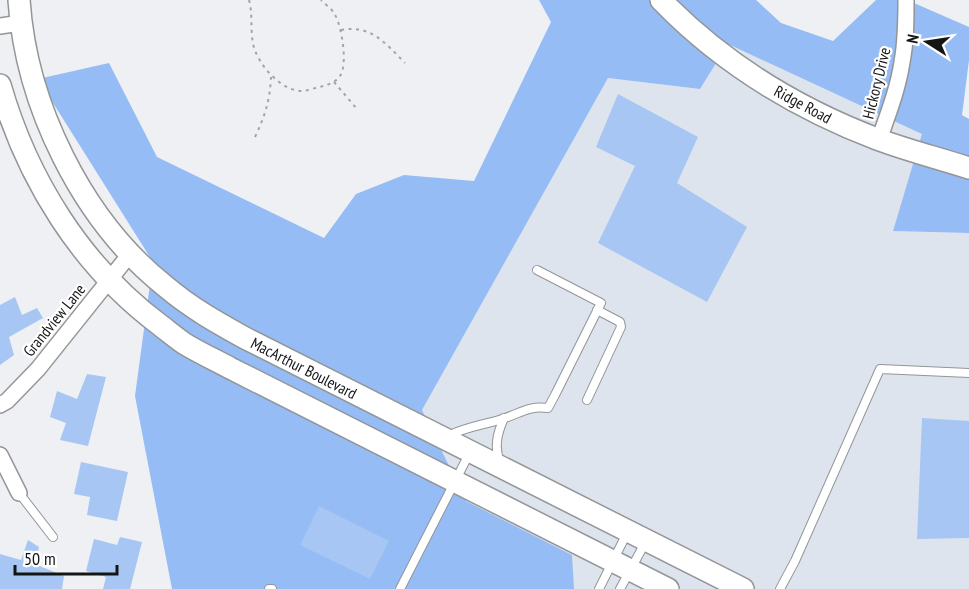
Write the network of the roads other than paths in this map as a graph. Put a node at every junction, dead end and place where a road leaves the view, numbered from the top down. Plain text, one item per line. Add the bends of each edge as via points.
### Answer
1 (19, 0) edge
2 (661, 0) edge
3 (906, 0) edge
4 (10, 24) edge
5 (0, 85) edge
6 (879, 140) junction
7 (969, 168) edge
8 (130, 254) junction
9 (537, 270) dead end
10 (109, 280) junction
11 (597, 310) junction
12 (969, 373) edge
13 (587, 400) dead end
14 (0, 405) edge
15 (504, 418) junction
16 (444, 438) junction
17 (471, 452) junction
18 (0, 455) edge
19 (501, 467) junction
20 (456, 482) junction
21 (19, 493) joint
22 (628, 531) junction
23 (53, 537) dead end
24 (647, 541) junction
25 (622, 566) junction
26 (400, 589) edge
27 (599, 589) edge
28 (620, 589) edge
29 (668, 589) edge
30 (743, 589) edge
31 (780, 589) edge

1 - 4 main road, MacArthur Boulevard
2 - 6 main road, Ridge Road via 698,35 764,83 827,118
3 - 6 street, Hickory Drive via 903,61
4 - 8 main road, MacArthur Boulevard via 28,62 55,140 77,183
5 - 10 main road, MacArthur Boulevard via 25,154 48,200
6 - 7 main road, Ridge Road
8 - 10 street, Grandview Lane
8 - 16 main road, MacArthur Boulevard via 202,315
9 - 11 lane via 601,303
10 - 14 street, Grandview Lane via 38,369
10 - 20 main road, MacArthur Boulevard via 184,343
11 - 13 lane via 620,322 621,327
11 - 15 lane via 548,408 519,411
12 - 31 lane via 880,369
15 - 16 lane
15 - 19 lane via 497,435
16 - 17 main road, MacArthur Boulevard
17 - 19 main road, MacArthur Boulevard
17 - 20 lane
18 - 21 street
19 - 22 main road, MacArthur Boulevard
20 - 25 main road, MacArthur Boulevard
20 - 26 lane
21 - 23 lane
22 - 24 main road, MacArthur Boulevard
22 - 25 lane
24 - 25 lane
24 - 30 main road, MacArthur Boulevard
25 - 27 lane
25 - 28 lane
25 - 29 main road, MacArthur Boulevard

